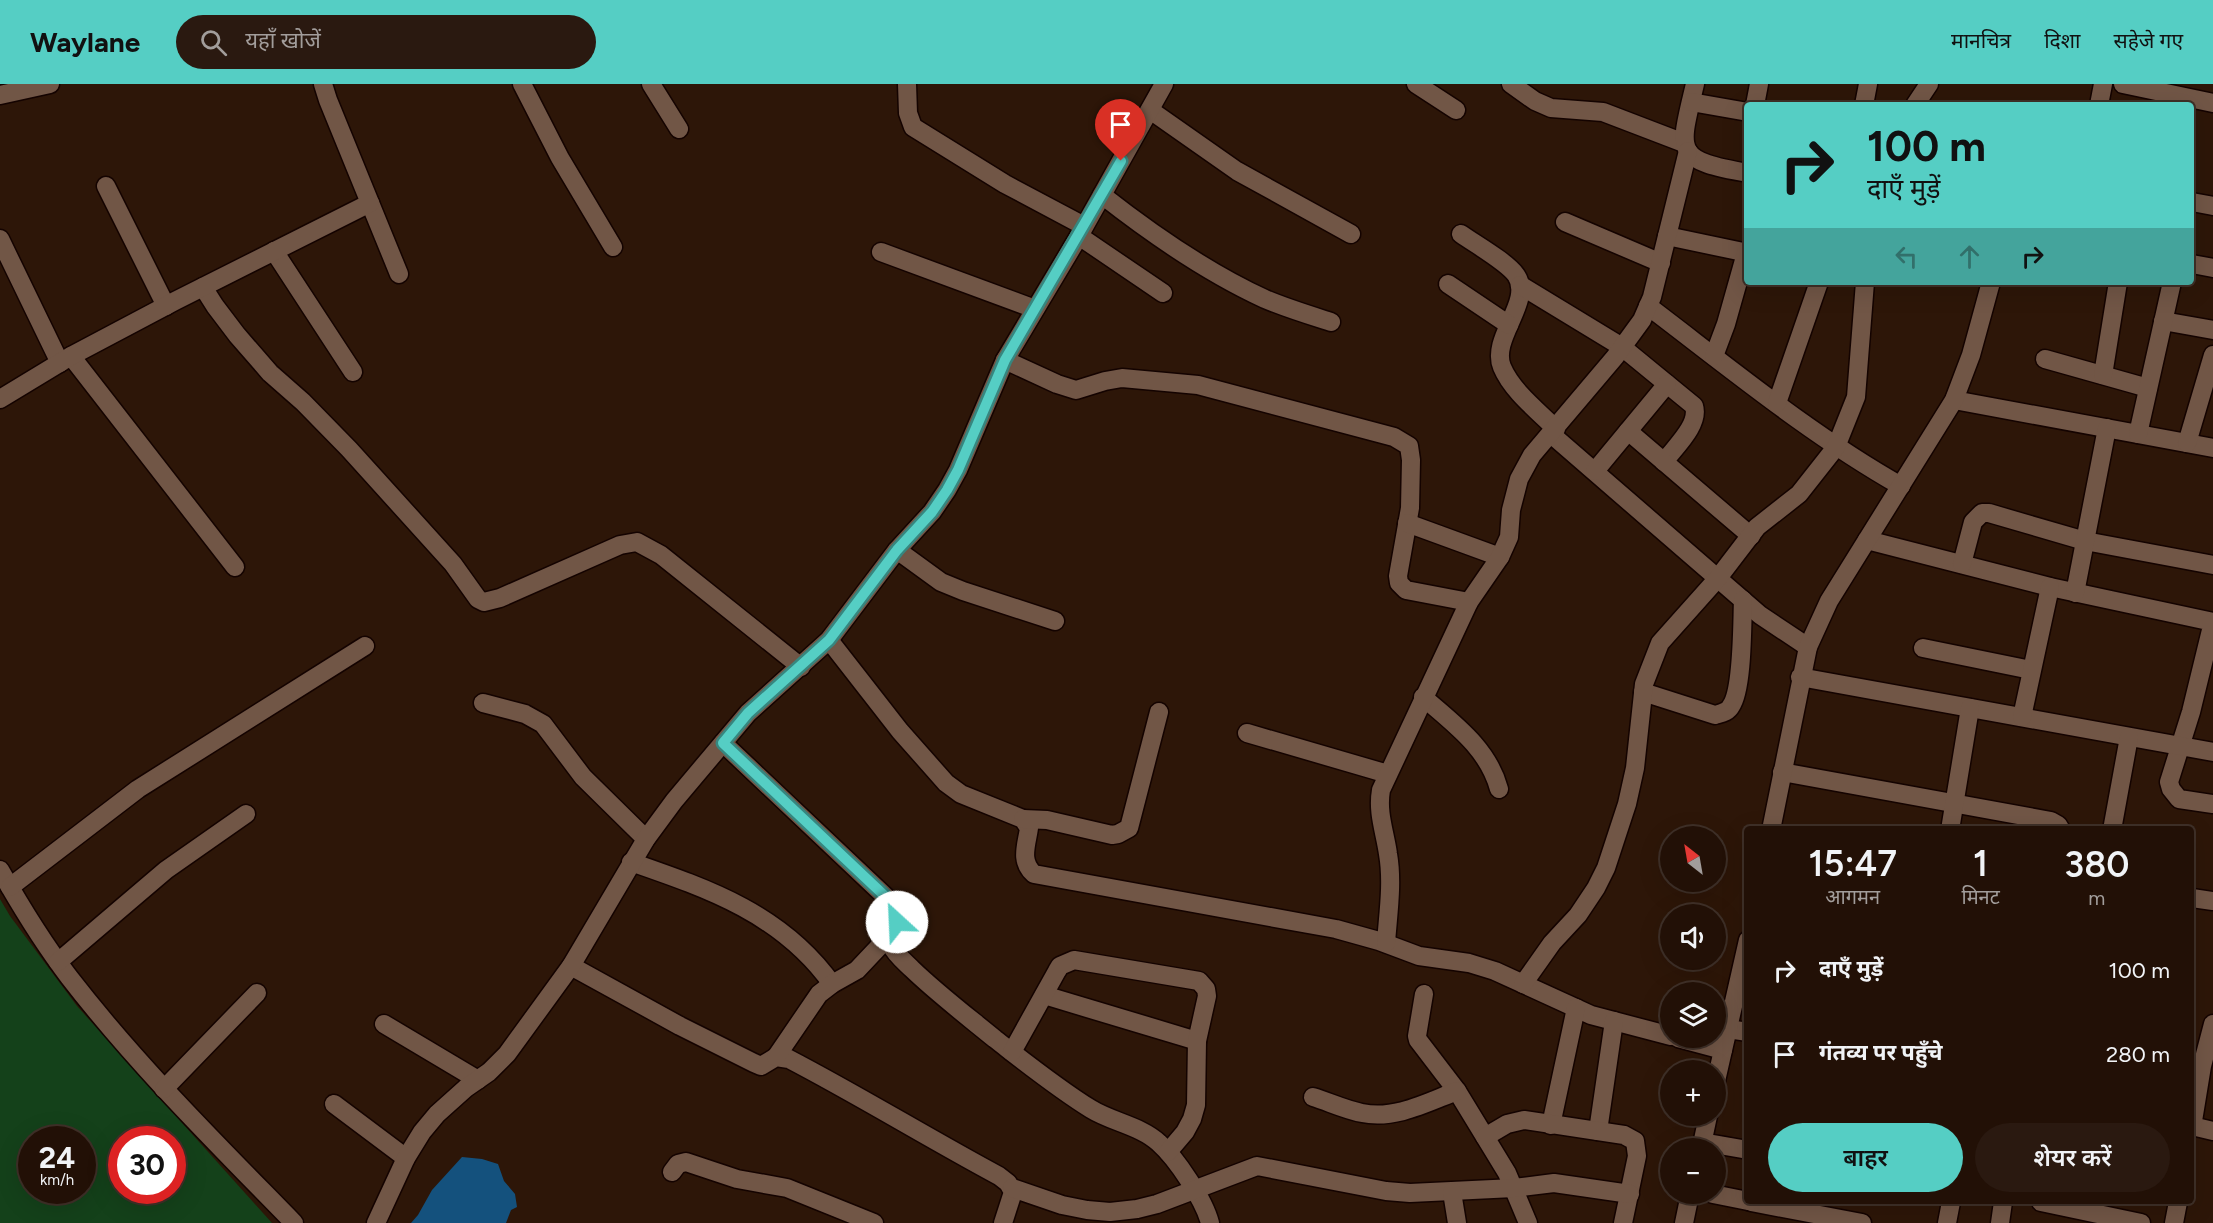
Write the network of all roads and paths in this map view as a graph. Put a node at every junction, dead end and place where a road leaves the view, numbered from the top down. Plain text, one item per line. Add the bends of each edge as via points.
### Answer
1 (49, 84) edge
2 (323, 84) edge
3 (522, 84) edge
4 (651, 84) edge
5 (907, 84) edge
6 (1164, 84) edge
7 (1416, 84) edge
8 (1510, 84) edge
9 (1695, 84) edge
10 (1758, 84) edge
11 (1868, 84) edge
12 (1929, 84) edge
13 (2103, 84) edge
14 (2123, 84) edge
15 (0, 95) edge
16 (1691, 102) junction
17 (1755, 102) edge
18 (1864, 102) edge
19 (1917, 102) edge
20 (2100, 102) edge
21 (2213, 103) edge
22 (1456, 110) dead end
23 (1150, 111) junction
24 (1744, 111) edge
25 (679, 129) dead end
26 (1686, 147) junction
27 (1744, 171) edge
28 (106, 186) dead end
29 (1102, 195) junction
30 (2194, 202) edge
31 (370, 203) junction
32 (2213, 206) edge
33 (1565, 222) dead end
34 (1082, 231) junction
35 (1351, 234) dead end
36 (1461, 234) dead end
37 (1667, 236) junction
38 (0, 239) edge
39 (613, 247) dead end
40 (274, 251) junction
41 (881, 252) dead end
42 (1744, 252) edge
43 (1660, 263) junction
44 (1744, 263) edge
45 (2194, 264) edge
46 (2213, 268) edge
47 (399, 274) dead end
48 (1448, 284) dead end
49 (1520, 285) junction
50 (1818, 285) edge
51 (1859, 285) edge
52 (1990, 285) edge
53 (2118, 285) edge
54 (2171, 285) edge
55 (203, 287) junction
56 (1163, 292) dead end
57 (166, 306) junction
58 (1648, 306) junction
59 (1035, 309) junction
60 (2163, 321) junction
61 (1331, 322) dead end
62 (1509, 325) junction
63 (2213, 330) edge
64 (1622, 347) junction
65 (2213, 355) edge
66 (1714, 356) junction
67 (2045, 359) dead end
68 (65, 360) junction
69 (1005, 360) junction
70 (353, 372) dead end
71 (2103, 375) junction
72 (1667, 384) junction
73 (2148, 388) junction
74 (0, 399) edge
75 (1954, 400) junction
76 (1777, 404) junction
77 (2107, 428) junction
78 (1554, 432) junction
79 (1628, 432) junction
80 (2138, 434) junction
81 (2187, 443) junction
82 (1836, 447) junction
83 (2213, 448) edge
84 (1664, 462) junction
85 (1595, 471) junction
86 (1901, 486) junction
87 (1407, 524) junction
88 (1751, 536) junction
89 (1867, 540) junction
90 (2085, 541) junction
91 (897, 550) junction
92 (1500, 557) junction
93 (1962, 564) junction
94 (2213, 565) edge
95 (235, 567) dead end
96 (1718, 578) junction
97 (2050, 587) junction
98 (2076, 593) junction
99 (1743, 600) junction
100 (1469, 603) junction
101 (1055, 621) dead end
102 (829, 640) junction
103 (365, 646) dead end
104 (1808, 647) junction
105 (1923, 648) dead end
106 (801, 667) junction
107 (2031, 669) junction
108 (1800, 677) junction
109 (1643, 692) junction
110 (1424, 697) junction
111 (483, 703) dead end
112 (1970, 708) junction
113 (1159, 712) dead end
114 (2022, 717) junction
115 (1247, 733) dead end
116 (2129, 737) junction
117 (723, 743) junction
118 (2181, 747) junction
119 (2213, 752) edge
120 (1782, 772) junction
121 (1388, 774) junction
122 (1499, 789) dead end
123 (1954, 803) junction
124 (2213, 804) edge
125 (246, 814) dead end
126 (1023, 819) junction
127 (1776, 826) edge
128 (1951, 826) edge
129 (2058, 826) edge
130 (2113, 826) edge
131 (646, 839) junction
132 (631, 862) junction
133 (0, 870) edge
134 (10, 887) junction
135 (2194, 898) edge
136 (2213, 901) edge
137 (890, 934) junction
138 (1386, 943) junction
139 (58, 962) junction
140 (570, 966) junction
141 (1744, 977) edge
142 (832, 984) junction
143 (1523, 984) junction
144 (257, 993) dead end
145 (1424, 994) dead end
146 (1044, 995) junction
147 (1576, 1008) junction
148 (1614, 1021) junction
149 (384, 1024) dead end
150 (2213, 1024) edge
151 (1728, 1029) junction
152 (1744, 1031) edge
153 (1660, 1033) edge
154 (1197, 1041) junction
155 (1716, 1048) edge
156 (1723, 1050) junction
157 (1012, 1052) junction
158 (776, 1057) junction
159 (1721, 1060) edge
160 (2202, 1071) edge
161 (478, 1080) junction
162 (164, 1089) junction
163 (1457, 1091) junction
164 (1313, 1097) dead end
165 (334, 1104) dead end
166 (2194, 1116) edge
167 (1551, 1125) junction
168 (2194, 1127) edge
169 (1598, 1131) junction
170 (2213, 1131) edge
171 (1485, 1137) junction
172 (1726, 1148) edge
173 (1744, 1150) edge
174 (1168, 1152) junction
175 (406, 1158) junction
176 (672, 1172) dead end
177 (1012, 1188) junction
178 (1515, 1188) junction
179 (1194, 1189) junction
180 (1452, 1192) junction
181 (1630, 1194) junction
182 (1726, 1197) edge
183 (1744, 1200) edge
184 (1688, 1204) edge
185 (1764, 1204) edge
186 (1951, 1204) edge
187 (2003, 1204) edge
188 (2066, 1204) edge
189 (2178, 1204) edge
190 (294, 1223) edge
191 (376, 1223) edge
192 (874, 1223) edge
193 (1003, 1223) edge
194 (1210, 1223) edge
195 (1457, 1223) edge
196 (1528, 1223) edge
197 (1623, 1223) edge
198 (1684, 1223) edge
199 (1862, 1223) edge
200 (1947, 1223) edge
201 (2000, 1223) edge
202 (2141, 1223) edge
203 (2174, 1223) edge

1 - 15 street
2 - 31 street
3 - 39 street
4 - 25 street
5 - 34 street via 908,113 913,127
6 - 23 street
7 - 22 street
8 - 26 street via 1551,108 1603,112
9 - 16 street
10 - 17 street
11 - 18 street
12 - 19 street
13 - 20 street
14 - 21 street
16 - 24 street
16 - 26 street via 1683,135
23 - 29 street
23 - 35 street via 1237,171
26 - 27 street via 1694,158 1711,166
26 - 37 street
28 - 57 street
29 - 34 street
29 - 61 street via 1192,260 1265,299
30 - 32 street
31 - 40 street
31 - 47 street
33 - 43 street
34 - 56 street
34 - 59 street
36 - 49 street via 1511,268
37 - 42 street
37 - 43 street
38 - 68 street
40 - 55 street
40 - 70 street
41 - 59 street
43 - 58 street
44 - 66 street
45 - 46 street
48 - 62 street
49 - 62 street via 1520,298
49 - 64 street
50 - 76 street
51 - 82 street via 1856,397
52 - 75 street
53 - 71 street
54 - 60 street
55 - 57 street
55 - 106 street via 237,336 349,449 484,602 620,545 637,542 661,555
57 - 68 street
58 - 64 street
58 - 66 street
59 - 69 street
60 - 63 street
60 - 73 street
62 - 78 street via 1501,345 1502,367
64 - 72 street
64 - 78 street
65 - 81 street
66 - 76 street
67 - 71 street
68 - 74 street
68 - 95 street
69 - 87 street via 1076,390 1122,378 1198,385 1395,437 1409,446 1410,452
69 - 91 street via 947,490
71 - 73 street
72 - 79 street
72 - 84 street via 1695,411 1692,423
73 - 80 street
75 - 77 street
75 - 86 street
76 - 82 street
77 - 80 street
77 - 90 street
78 - 85 street
78 - 92 street via 1532,455 1519,479 1509,537
79 - 84 street
79 - 85 street
80 - 81 street
81 - 83 street
82 - 86 street
82 - 88 street via 1799,494
84 - 88 street
85 - 96 street
86 - 89 street
87 - 92 street
87 - 100 street via 1398,576 1401,587
88 - 96 street
89 - 93 street
89 - 104 street via 1829,601
90 - 93 street via 1982,513 1973,522
90 - 94 street
90 - 98 street
91 - 101 street via 940,582
91 - 102 street
92 - 100 street
93 - 97 street
96 - 99 street
96 - 109 street via 1660,643
97 - 98 street
97 - 107 street
98 - 118 street via 2213,622
99 - 104 street
99 - 109 street via 1742,655 1730,708 1716,715
100 - 110 street
102 - 106 street
102 - 126 street via 946,783 961,794
103 - 134 street via 138,789
104 - 108 street
105 - 107 street
106 - 117 street via 748,713
107 - 114 street
108 - 112 street
108 - 120 street
109 - 143 street via 1635,768 1606,868 1578,915
110 - 121 street
110 - 122 street via 1481,750
111 - 131 street via 525,714 543,724 583,777
112 - 114 street
112 - 123 street
113 - 126 street via 1129,828 1112,834 1047,820
114 - 116 street
115 - 121 street
116 - 118 street
116 - 130 street
117 - 131 street
117 - 137 street via 888,899 897,916
118 - 119 street
118 - 124 street via 2169,782 2171,789 2179,799
120 - 123 street
120 - 127 street
121 - 138 street via 1378,803 1389,855
123 - 128 street
123 - 129 street via 2054,822
125 - 139 street via 166,870
126 - 138 street via 1029,828 1026,865 1034,874 1287,918
131 - 132 street
132 - 140 street
132 - 142 street via 751,910 810,956
133 - 134 street
134 - 139 street
135 - 136 street
137 - 142 street via 857,970
137 - 157 street via 892,947 913,970
138 - 143 street via 1419,956 1469,963
139 - 162 street
140 - 158 street via 754,1063 761,1066
140 - 161 street via 507,1054
141 - 151 street
142 - 158 street via 808,1008
143 - 147 street
144 - 162 street
145 - 163 street via 1418,1041
146 - 154 street
146 - 154 street via 1060,966 1074,960 1193,979 1204,984 1208,996
146 - 157 street
147 - 148 street
147 - 167 street
148 - 153 street
148 - 169 street
149 - 161 street
150 - 160 street
151 - 152 street
151 - 156 street
154 - 174 street via 1196,1105 1185,1132
155 - 156 street
156 - 159 street
157 - 174 street via 1091,1109 1145,1133
158 - 177 street via 789,1059 861,1097 999,1176
160 - 166 street
161 - 175 street via 438,1114
162 - 190 street
163 - 164 street via 1387,1114 1363,1113
163 - 171 street
165 - 175 street
167 - 169 street
167 - 171 street via 1513,1121
168 - 170 street
169 - 181 street via 1635,1141 1637,1156
171 - 178 street
172 - 173 street
174 - 179 street
175 - 191 street
176 - 192 street via 678,1164 686,1162 737,1179 787,1188
177 - 179 street via 1062,1204 1110,1212 1147,1207
177 - 193 street
178 - 180 street
178 - 181 street via 1554,1183
178 - 196 street
179 - 180 street via 1266,1166 1386,1191
179 - 194 street
180 - 195 street
181 - 197 street
182 - 183 street
184 - 198 street
185 - 199 street
186 - 200 street
187 - 201 street
188 - 202 street
189 - 203 street

